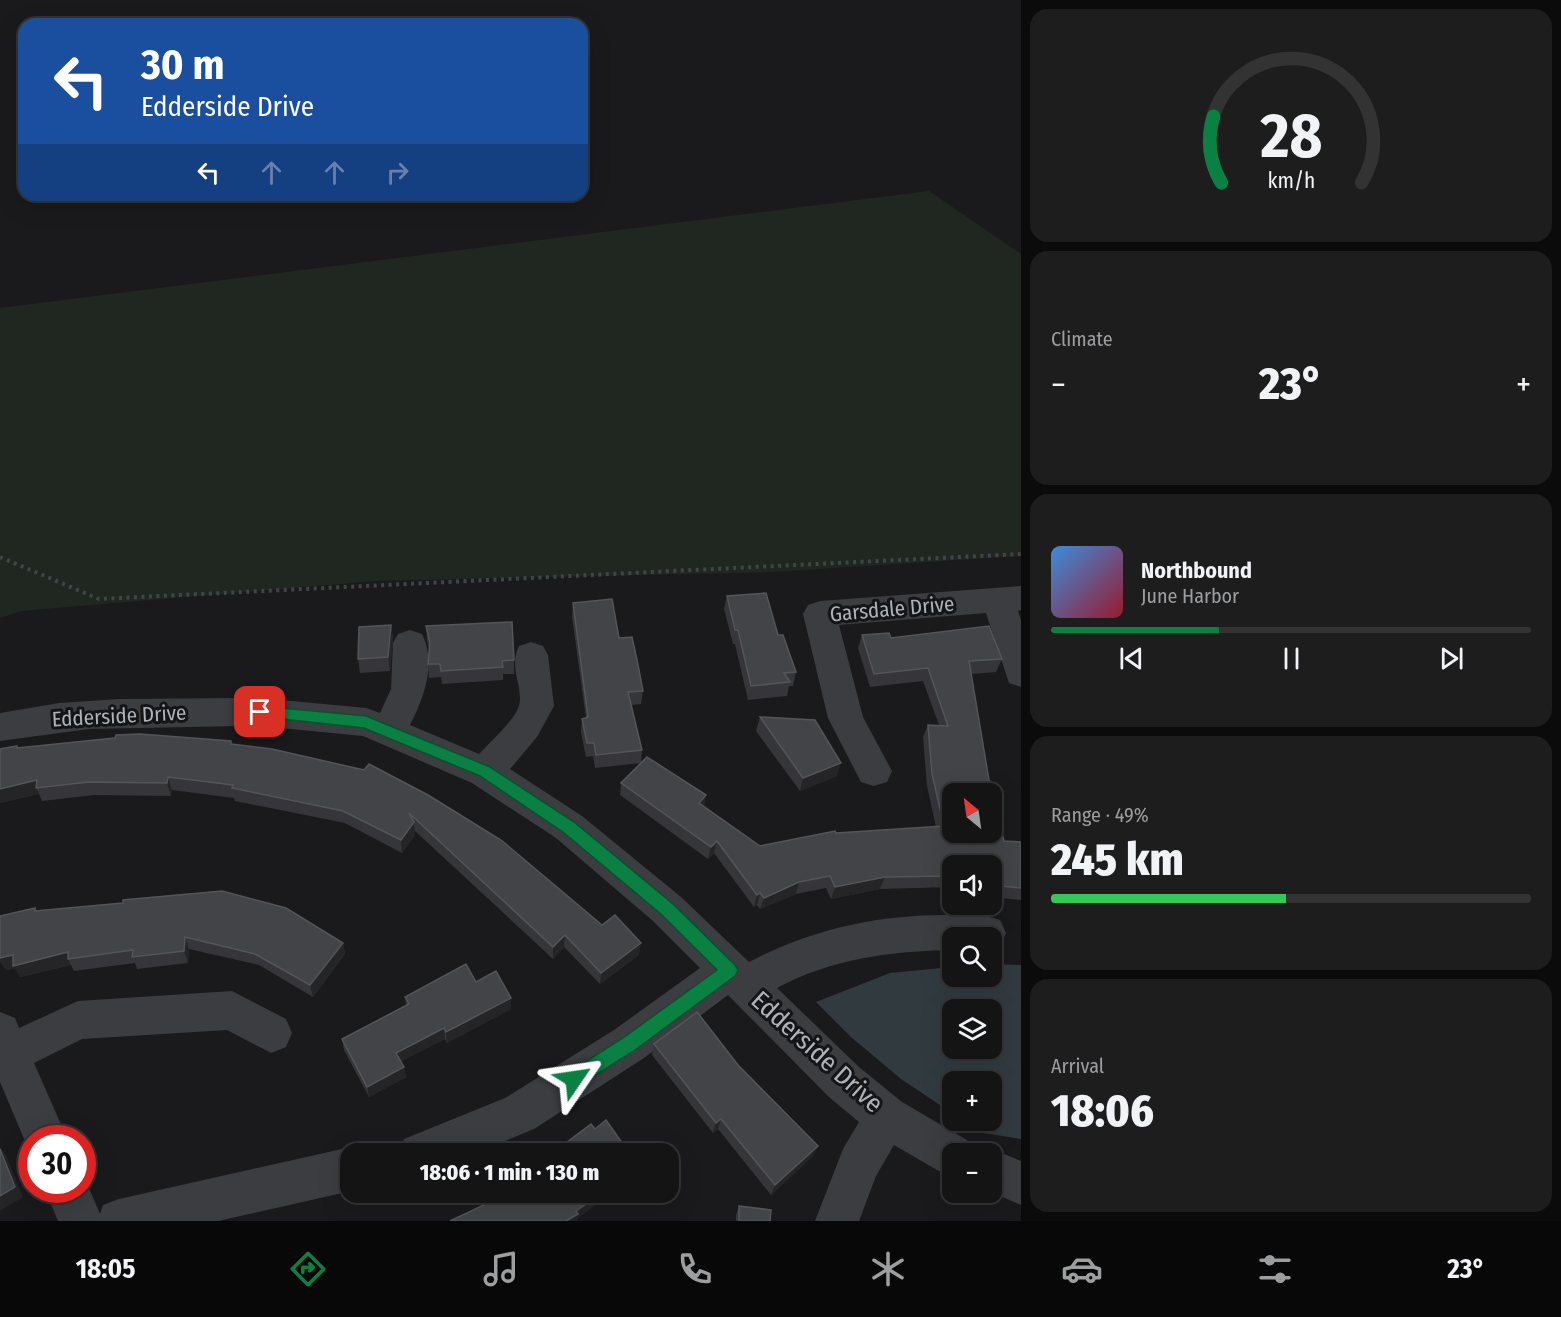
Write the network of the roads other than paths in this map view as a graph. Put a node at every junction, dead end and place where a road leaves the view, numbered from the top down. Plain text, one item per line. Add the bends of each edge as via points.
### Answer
1 (1010, 599) edge
2 (410, 643) dead end
3 (531, 655) dead end
4 (1021, 673) edge
5 (0, 727) edge
6 (388, 730) junction
7 (874, 771) dead end
8 (485, 772) junction
9 (942, 932) edge
10 (737, 978) junction
11 (271, 1033) dead end
12 (5, 1043) edge
13 (887, 1116) junction
14 (40, 1125) edge
15 (446, 1143) edge
16 (942, 1149) edge
17 (340, 1171) edge
18 (1002, 1176) edge
19 (1021, 1183) edge
20 (72, 1203) edge
21 (80, 1221) edge
22 (119, 1221) edge
23 (837, 1221) edge

1 - 4 street
1 - 7 street, Garsdale Drive via 820,614 846,718
2 - 6 street via 411,680 406,700
3 - 8 street via 537,706 525,727
5 - 6 street, Edderside Drive via 126,711 250,712 366,722
6 - 8 street, Edderside Drive
8 - 10 street, Edderside Drive via 578,834 667,909
9 - 10 street, Edderside Drive via 837,946
10 - 13 street, Edderside Drive via 844,1082
10 - 15 street via 519,1114
11 - 12 street via 232,1010 78,1020
12 - 14 street
13 - 16 street, Edderside Drive
13 - 23 street via 858,1164
17 - 22 street
18 - 19 street
20 - 21 street

